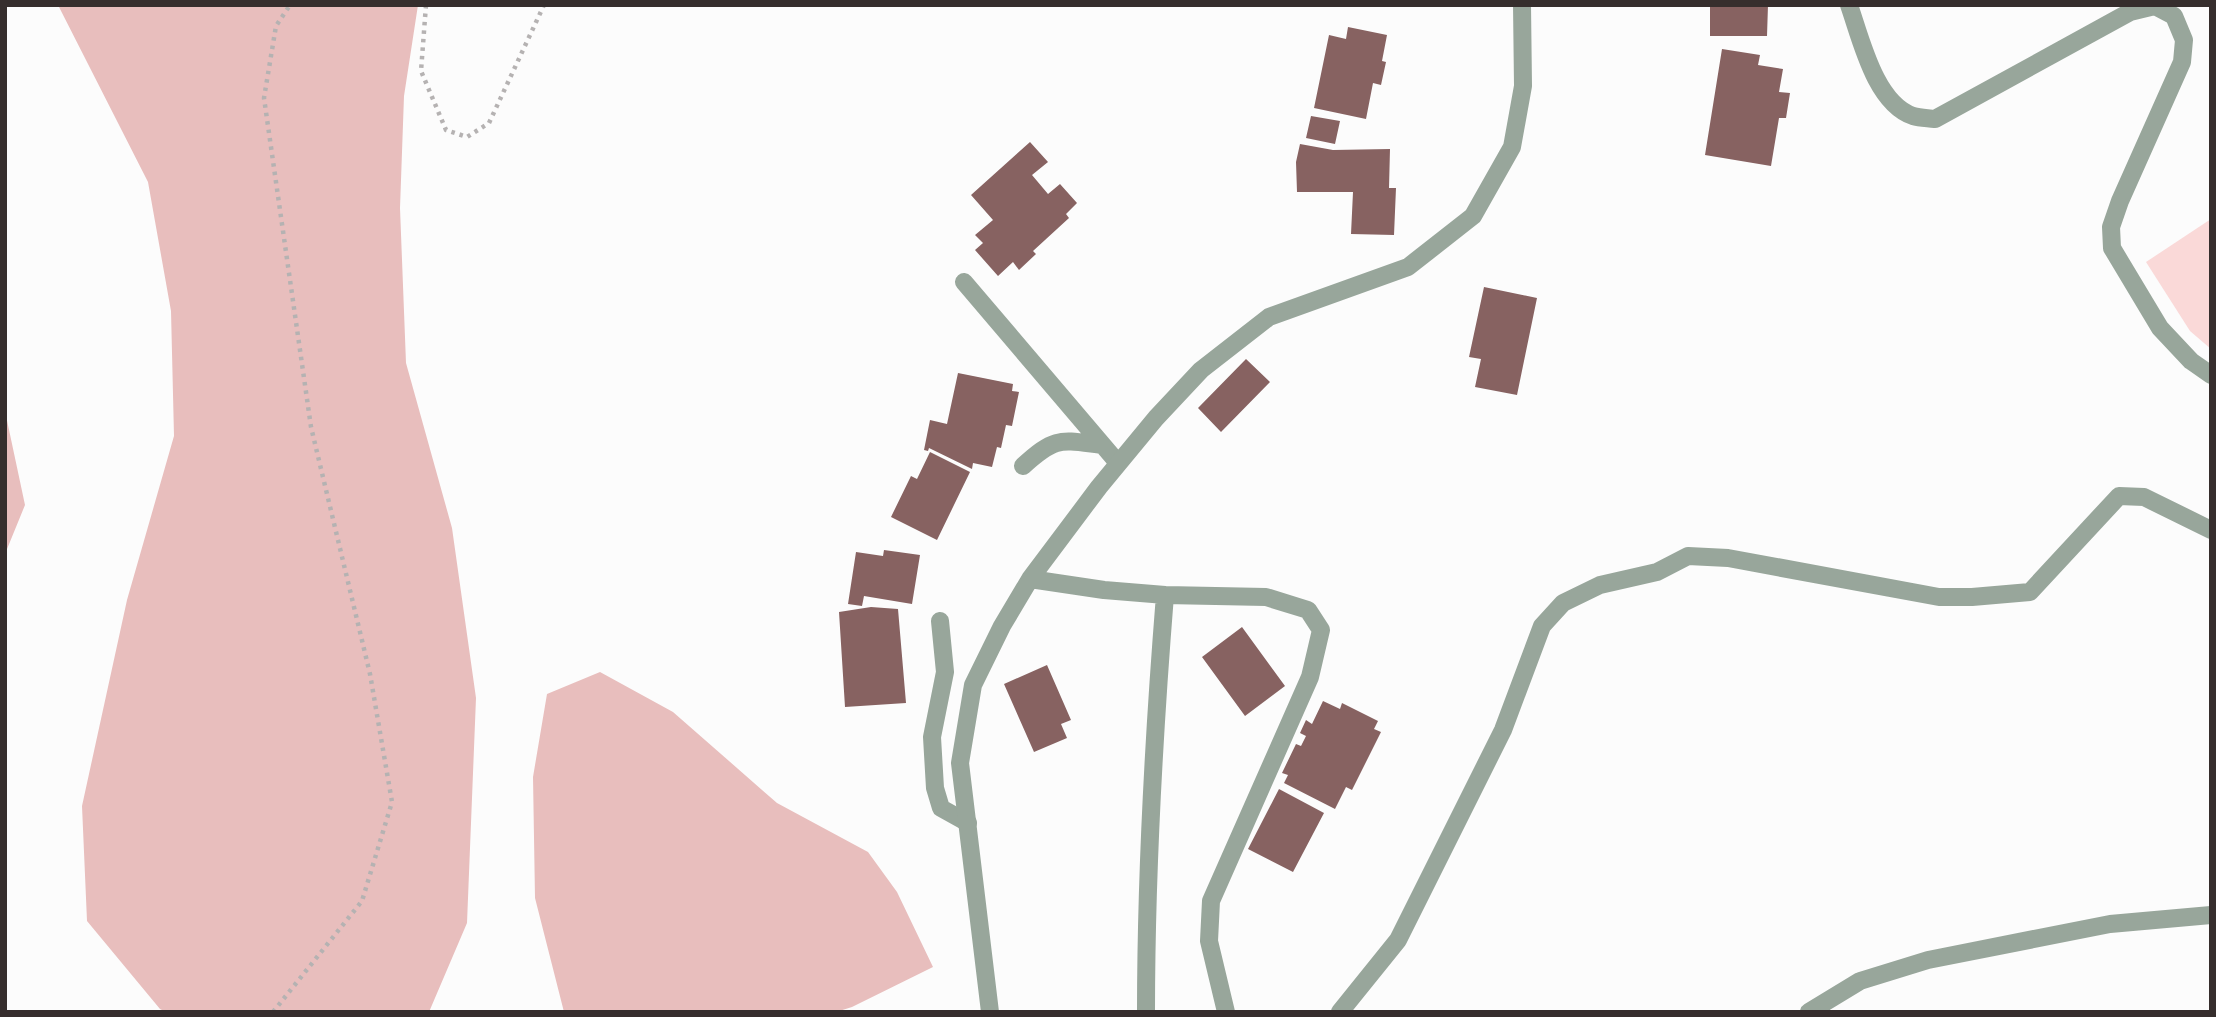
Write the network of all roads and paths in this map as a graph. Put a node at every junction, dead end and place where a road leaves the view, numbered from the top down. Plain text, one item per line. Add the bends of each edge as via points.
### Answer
1 (290, 5) edge
2 (426, 5) edge
3 (544, 5) edge
4 (1522, 5) edge
5 (1849, 5) edge
6 (964, 282) dead end
7 (2211, 375) edge
8 (1102, 444) junction
9 (1118, 463) junction
10 (1023, 466) dead end
11 (2211, 530) edge
12 (1030, 579) junction
13 (1165, 594) junction
14 (940, 621) dead end
15 (968, 823) junction
16 (2211, 915) edge
17 (273, 1012) edge
18 (990, 1012) edge
19 (1146, 1012) edge
20 (1226, 1012) edge
21 (1340, 1012) edge
22 (1809, 1012) edge

1 - 17 path via 276,26 264,98 311,427 370,674 392,802 362,901
2 - 3 path via 421,71 446,130 467,137 489,123
4 - 9 street via 1523,86 1512,147 1473,216 1408,267 1269,317 1201,369
5 - 7 street via 1874,76 1893,103 1912,116 1935,119 2130,12 2155,6 2174,16 2184,40 2182,62 2120,201 2111,227 2112,247 2160,328
6 - 8 street
8 - 9 street
8 - 10 street via 1051,444
9 - 12 street
11 - 21 street via 2144,497 2119,496 2030,592 1939,597 1728,558 1688,556 1657,572 1600,585 1563,603 1542,626 1503,730 1398,940
12 - 13 street
12 - 15 street via 973,685 960,763
13 - 19 street via 1147,900
13 - 20 street via 1266,597 1308,610 1321,630 1310,677 1211,901 1209,942
14 - 15 street via 945,672 932,737 935,788 941,808
15 - 18 street
16 - 22 street via 2110,924 1928,960 1860,981

